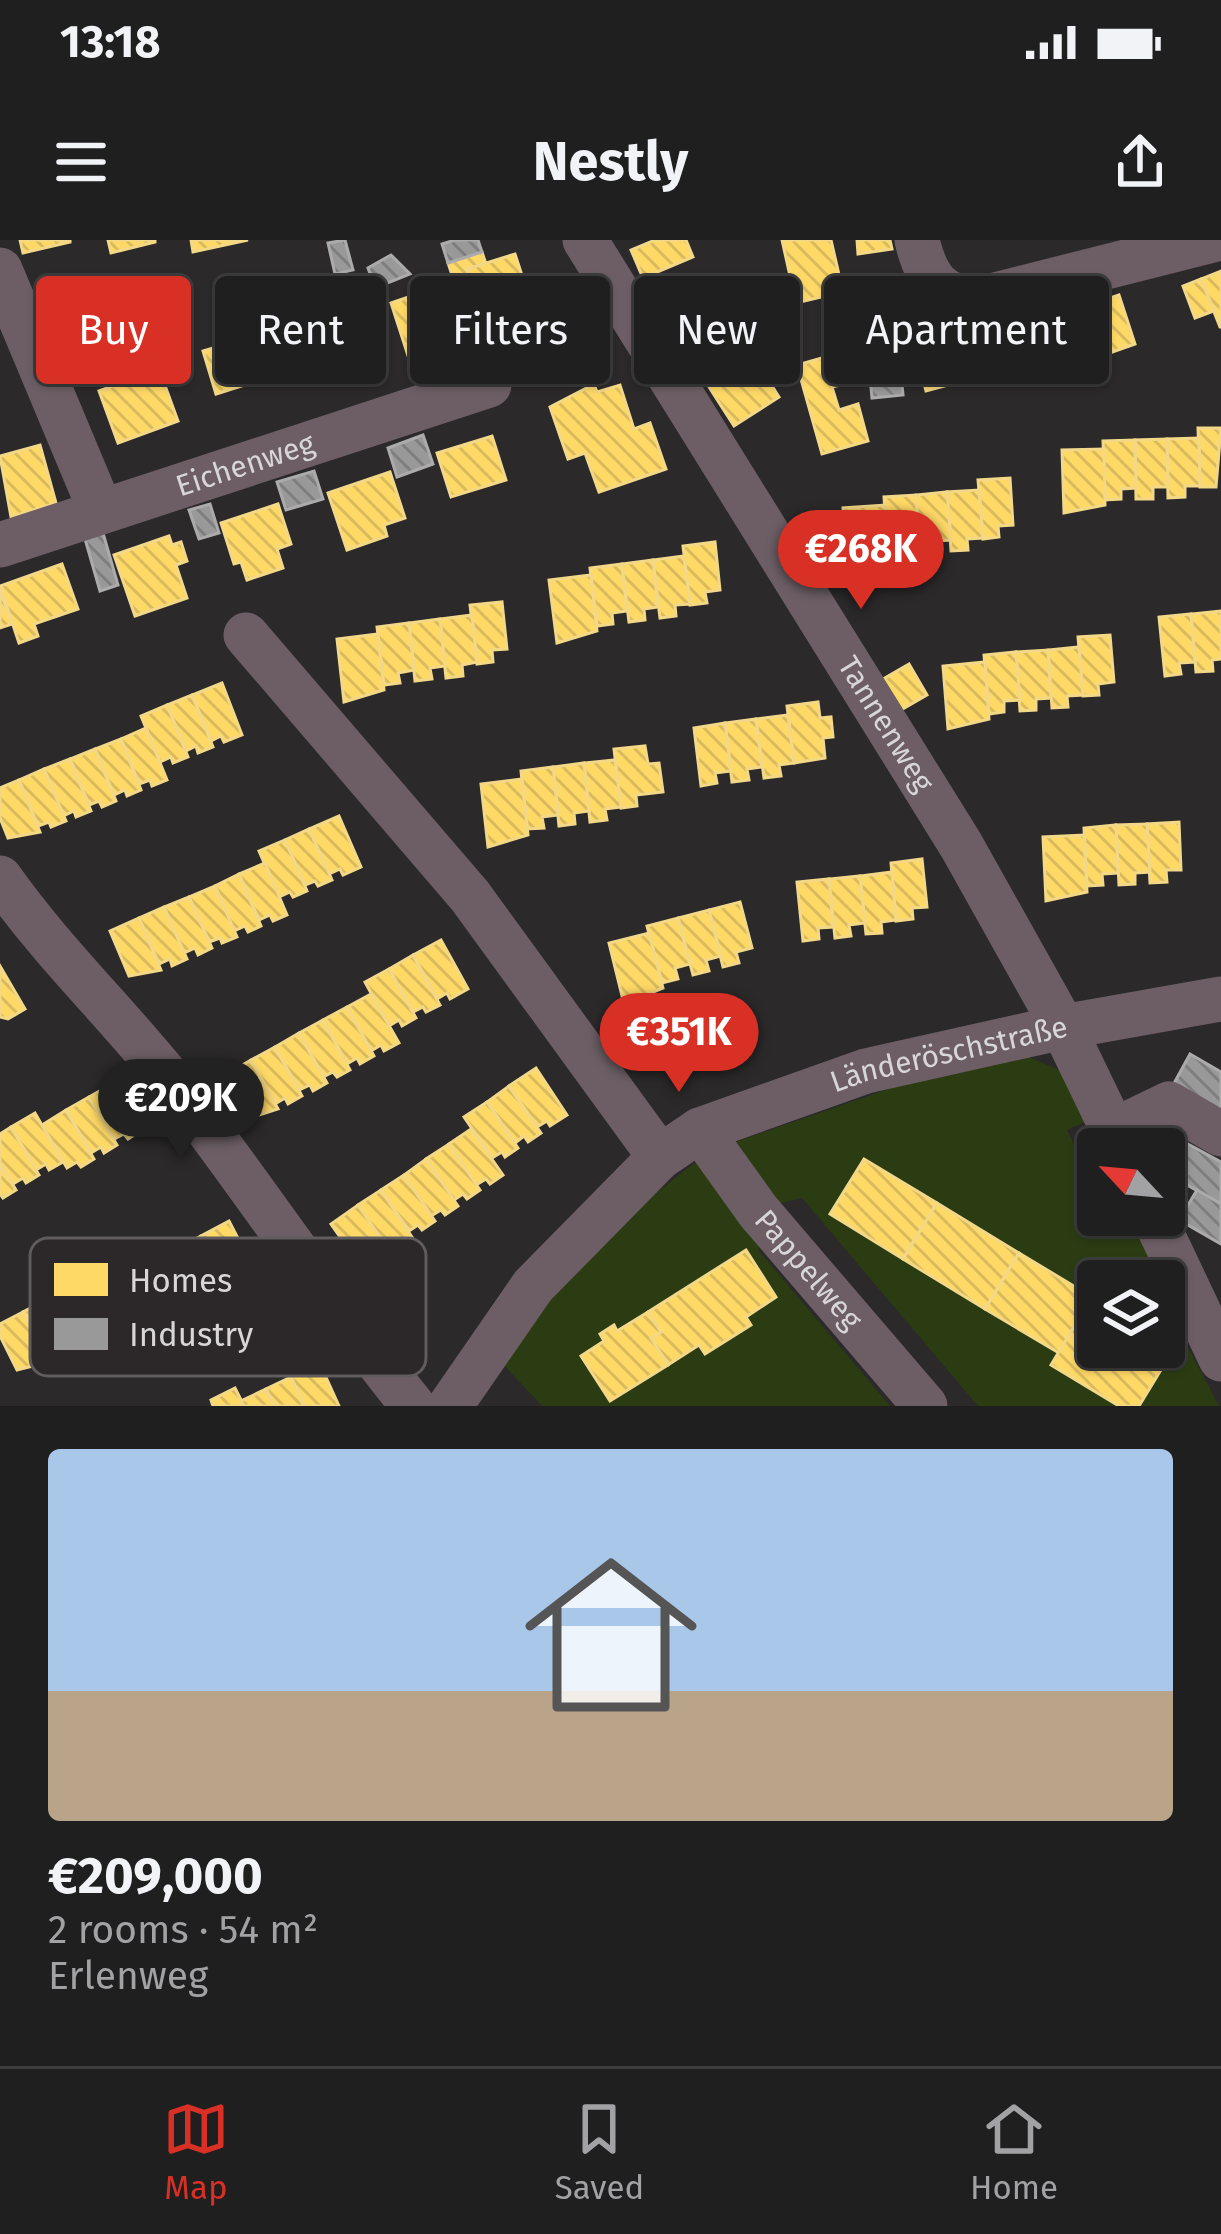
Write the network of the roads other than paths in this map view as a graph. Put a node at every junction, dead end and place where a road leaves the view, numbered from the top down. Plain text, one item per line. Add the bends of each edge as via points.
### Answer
1 (586, 240) edge
2 (917, 240) edge
3 (1213, 240) edge
4 (0, 270) edge
5 (489, 385) dead end
6 (100, 509) junction
7 (0, 544) edge
8 (246, 635) dead end
9 (0, 878) edge
10 (1221, 999) edge
11 (1064, 1027) junction
12 (1112, 1128) edge
13 (1135, 1128) edge
14 (700, 1130) junction
15 (1221, 1134) edge
16 (660, 1157) junction
17 (1164, 1236) edge
18 (285, 1238) edge
19 (1221, 1359) edge
20 (409, 1376) edge
21 (443, 1405) edge
22 (925, 1406) edge

1 - 11 street, Tannenweg via 961,845
2 - 3 street via 936,286 953,298
4 - 6 street
5 - 6 street, Eichenweg
6 - 7 street, Eichenweg
8 - 16 street via 470,896
9 - 18 street via 179,1091
10 - 11 street, Länderöschstraße
11 - 12 street, Tannenweg
11 - 14 street, Länderöschstraße via 866,1071
13 - 15 street via 1169,1104
14 - 16 street, Länderöschstraße
14 - 22 street, Pappelweg via 758,1211
16 - 21 street, Länderöschstraße via 533,1286
17 - 19 street
20 - 21 street

